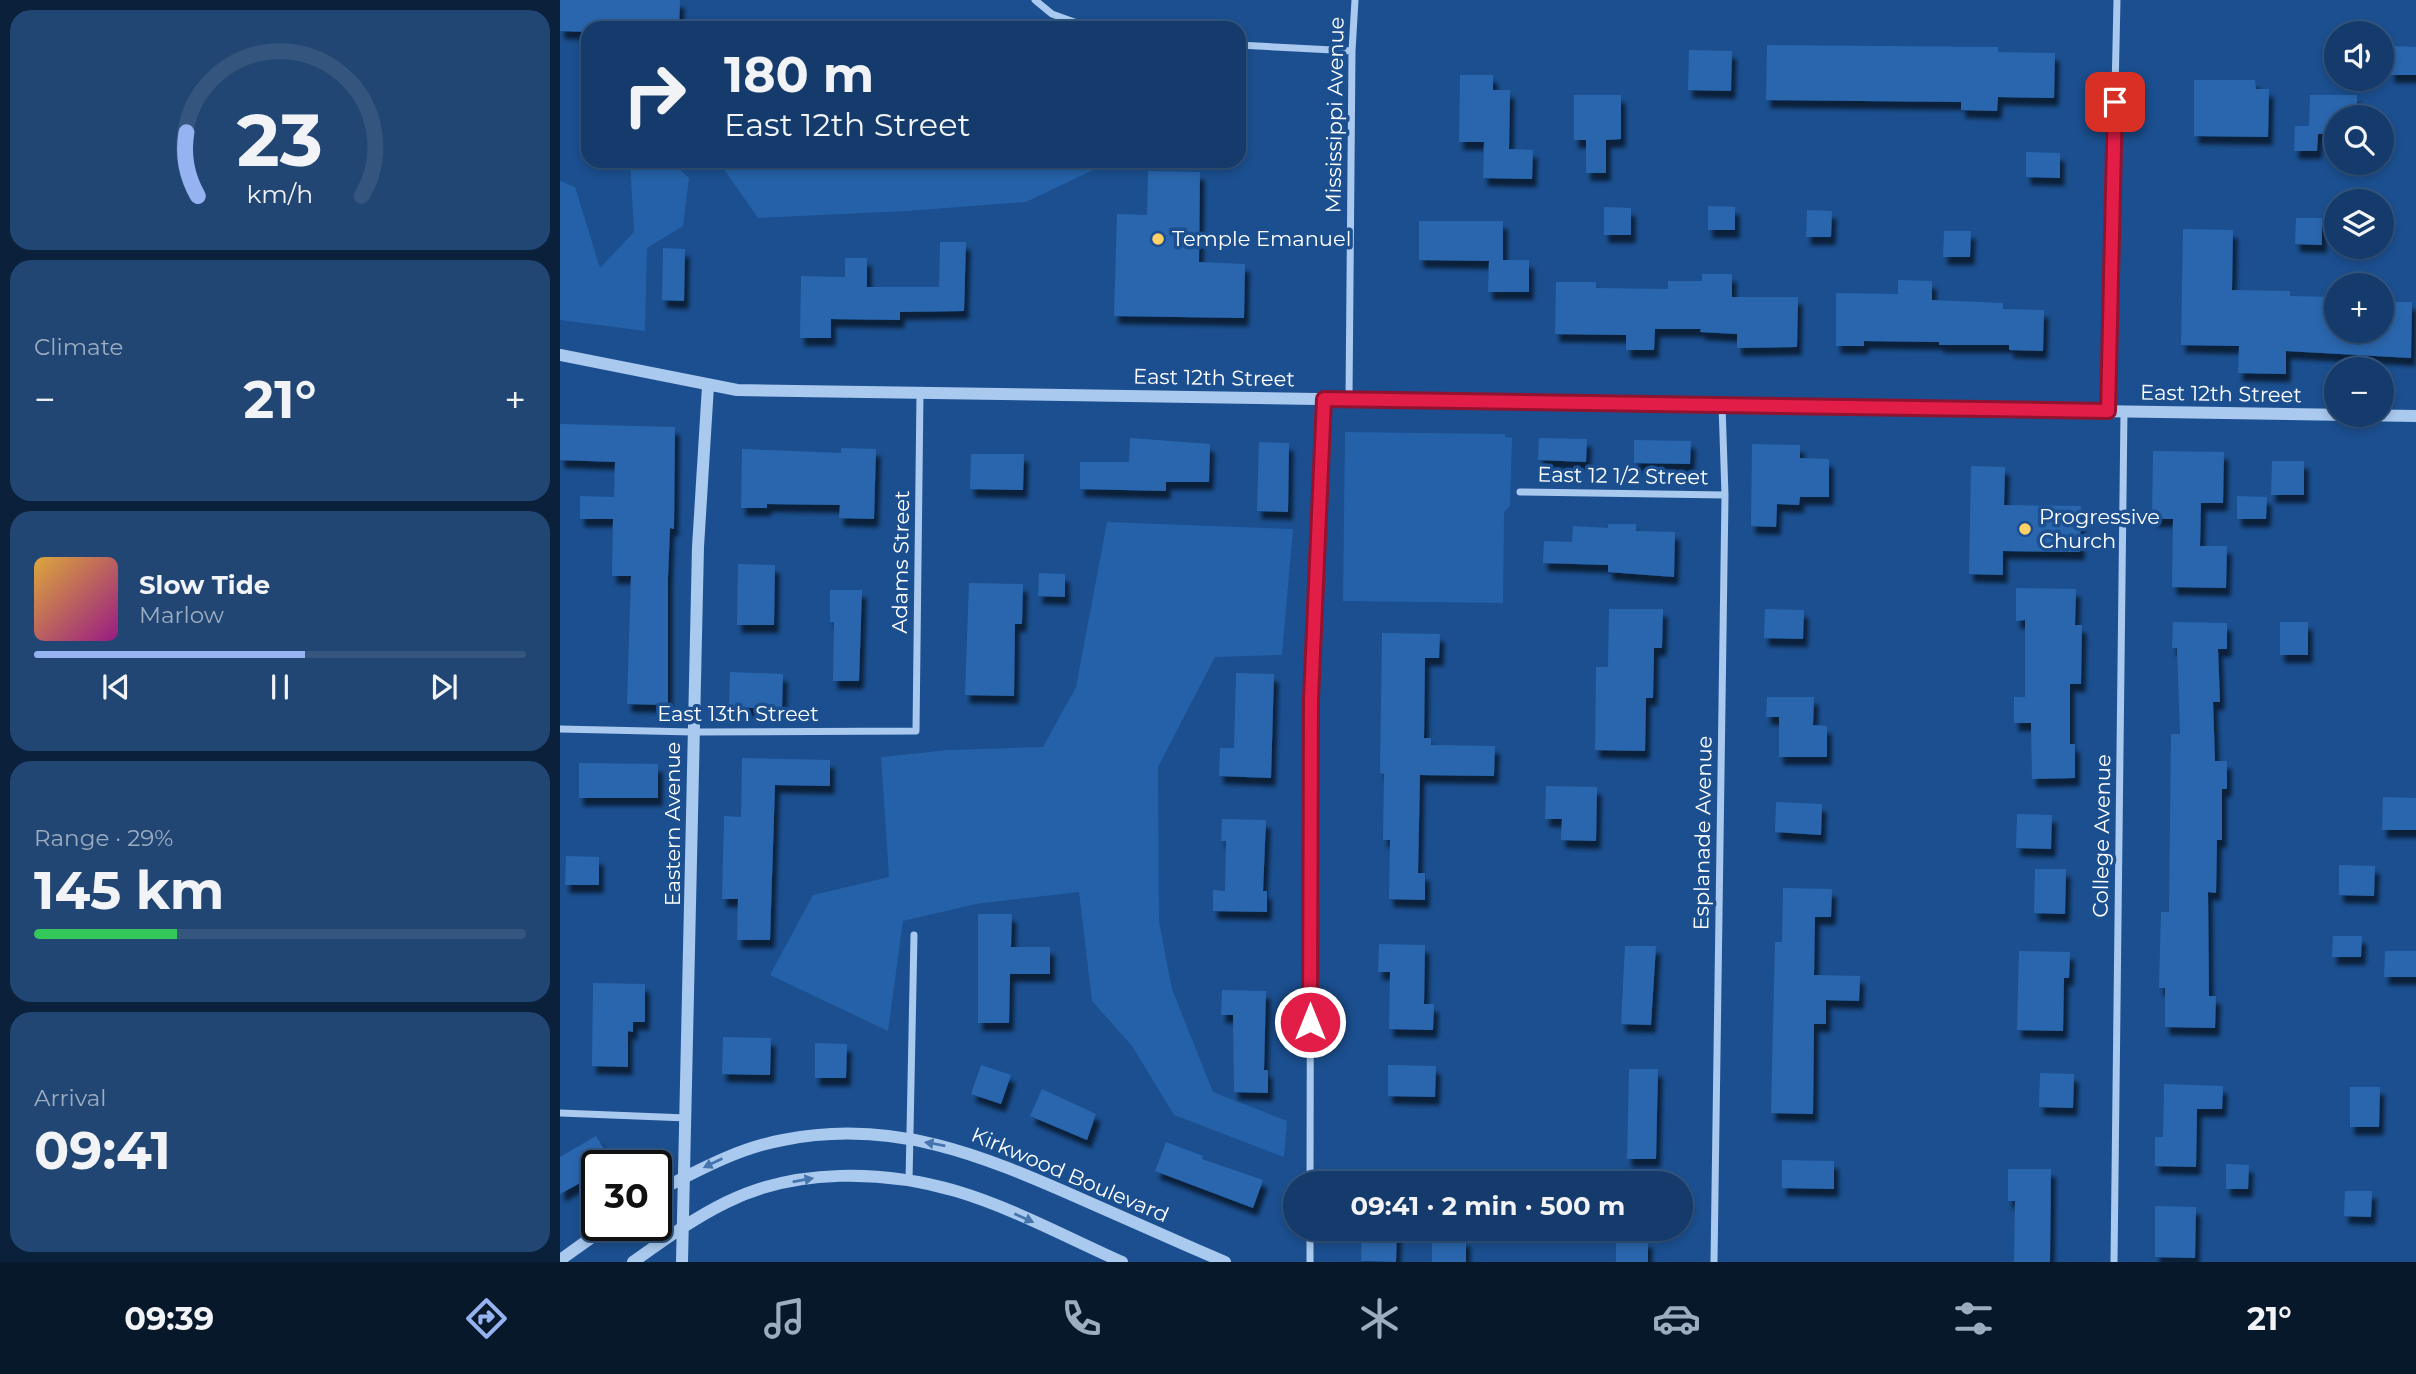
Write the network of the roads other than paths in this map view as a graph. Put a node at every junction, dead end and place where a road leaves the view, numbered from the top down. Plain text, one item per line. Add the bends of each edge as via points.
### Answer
1 (1035, 0) edge
2 (1355, 0) edge
3 (2116, 0) edge
4 (1071, 21) edge
5 (1246, 45) edge
6 (1352, 51) junction
7 (560, 355) edge
8 (708, 386) junction
9 (920, 393) junction
10 (1324, 399) junction
11 (1349, 399) junction
12 (1722, 405) junction
13 (2108, 411) junction
14 (2124, 411) junction
15 (2416, 416) edge
16 (1520, 492) dead end
17 (1725, 495) junction
18 (560, 729) edge
19 (694, 732) junction
20 (916, 732) joint
21 (914, 935) dead end
22 (560, 1113) edge
23 (687, 1118) junction
24 (911, 1139) junction
25 (1310, 1171) edge
26 (685, 1177) junction
27 (909, 1181) junction
28 (672, 1184) edge
29 (682, 1227) junction
30 (587, 1241) edge
31 (1310, 1241) edge
32 (560, 1260) edge
33 (633, 1262) edge
34 (682, 1262) edge
35 (1122, 1262) edge
36 (1225, 1262) edge
37 (1310, 1262) edge
38 (1714, 1262) edge
39 (2114, 1262) edge

1 - 4 street via 1052,14
2 - 6 street, Mississippi Avenue
3 - 13 street
5 - 6 street
6 - 11 street, Mississippi Avenue
7 - 8 street, East 12th Street
8 - 9 street, East 12th Street
8 - 19 street, Eastern Avenue
9 - 10 street, East 12th Street
9 - 20 street, Adams Street
10 - 11 street, East 12th Street
10 - 25 street via 1311,699
11 - 12 street, East 12th Street
12 - 13 street, East 12th Street
12 - 17 street, Esplanade Avenue
13 - 14 street, East 12th Street
14 - 15 street, East 12th Street
14 - 39 street, College Avenue
16 - 17 street, East 12 1/2 Street
17 - 38 street, Esplanade Avenue
18 - 19 street, East 13th Street
19 - 20 street, East 13th Street
19 - 23 street, Eastern Avenue
21 - 24 street
22 - 23 street
23 - 26 street, Eastern Avenue
24 -> 26 street, Kirkwood Boulevard via 872,1133 781,1140 730,1155
24 - 27 street
36 -> 24 street, Kirkwood Boulevard via 1002,1164 954,1147
26 - 28 street, Kirkwood Boulevard
26 - 29 street, Eastern Avenue
29 -> 27 street via 764,1187 817,1178
27 -> 35 street via 996,1206
29 - 33 street
29 - 34 street, Eastern Avenue
30 - 32 street
31 - 37 street

